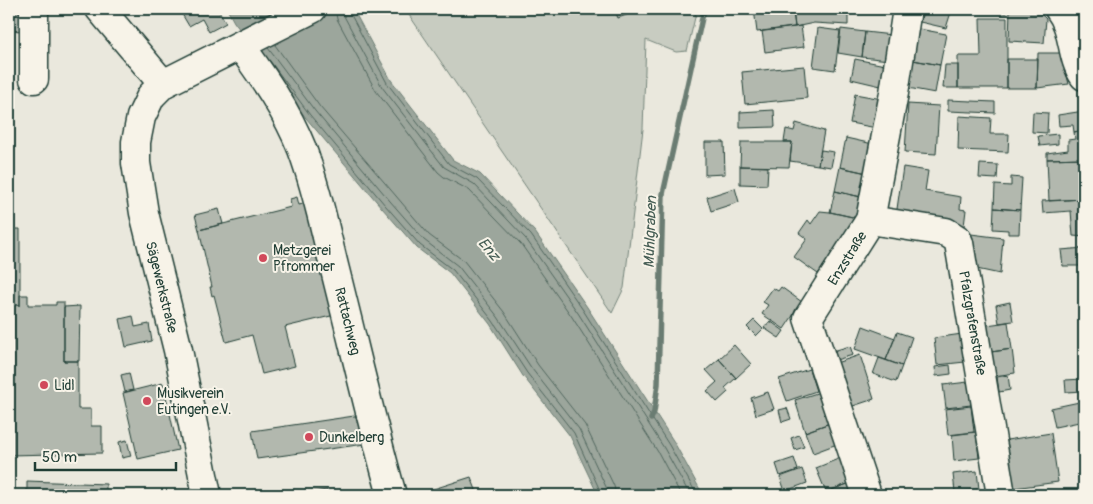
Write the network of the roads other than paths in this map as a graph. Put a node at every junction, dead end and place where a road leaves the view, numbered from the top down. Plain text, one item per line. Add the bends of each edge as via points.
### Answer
1 (34, 9) edge
2 (100, 9) edge
3 (312, 9) edge
4 (907, 9) edge
5 (1059, 9) edge
6 (246, 42) junction
7 (1084, 76) edge
8 (34, 79) dead end
9 (163, 84) junction
10 (870, 220) junction
11 (207, 495) edge
12 (392, 495) edge
13 (867, 495) edge
14 (1001, 495) edge

1 - 8 street
2 - 9 street
3 - 6 street
4 - 10 street, Enzstraße
5 - 7 street via 1065,16 1078,66
6 - 9 street
6 - 12 street, Rattachweg via 302,148 317,192
9 - 11 street, Sägewerkstraße via 150,96 141,117 136,142 137,168
10 - 13 street, Enzstraße via 808,318
10 - 14 street, Pfalzgrafenstraße via 946,232 959,243

